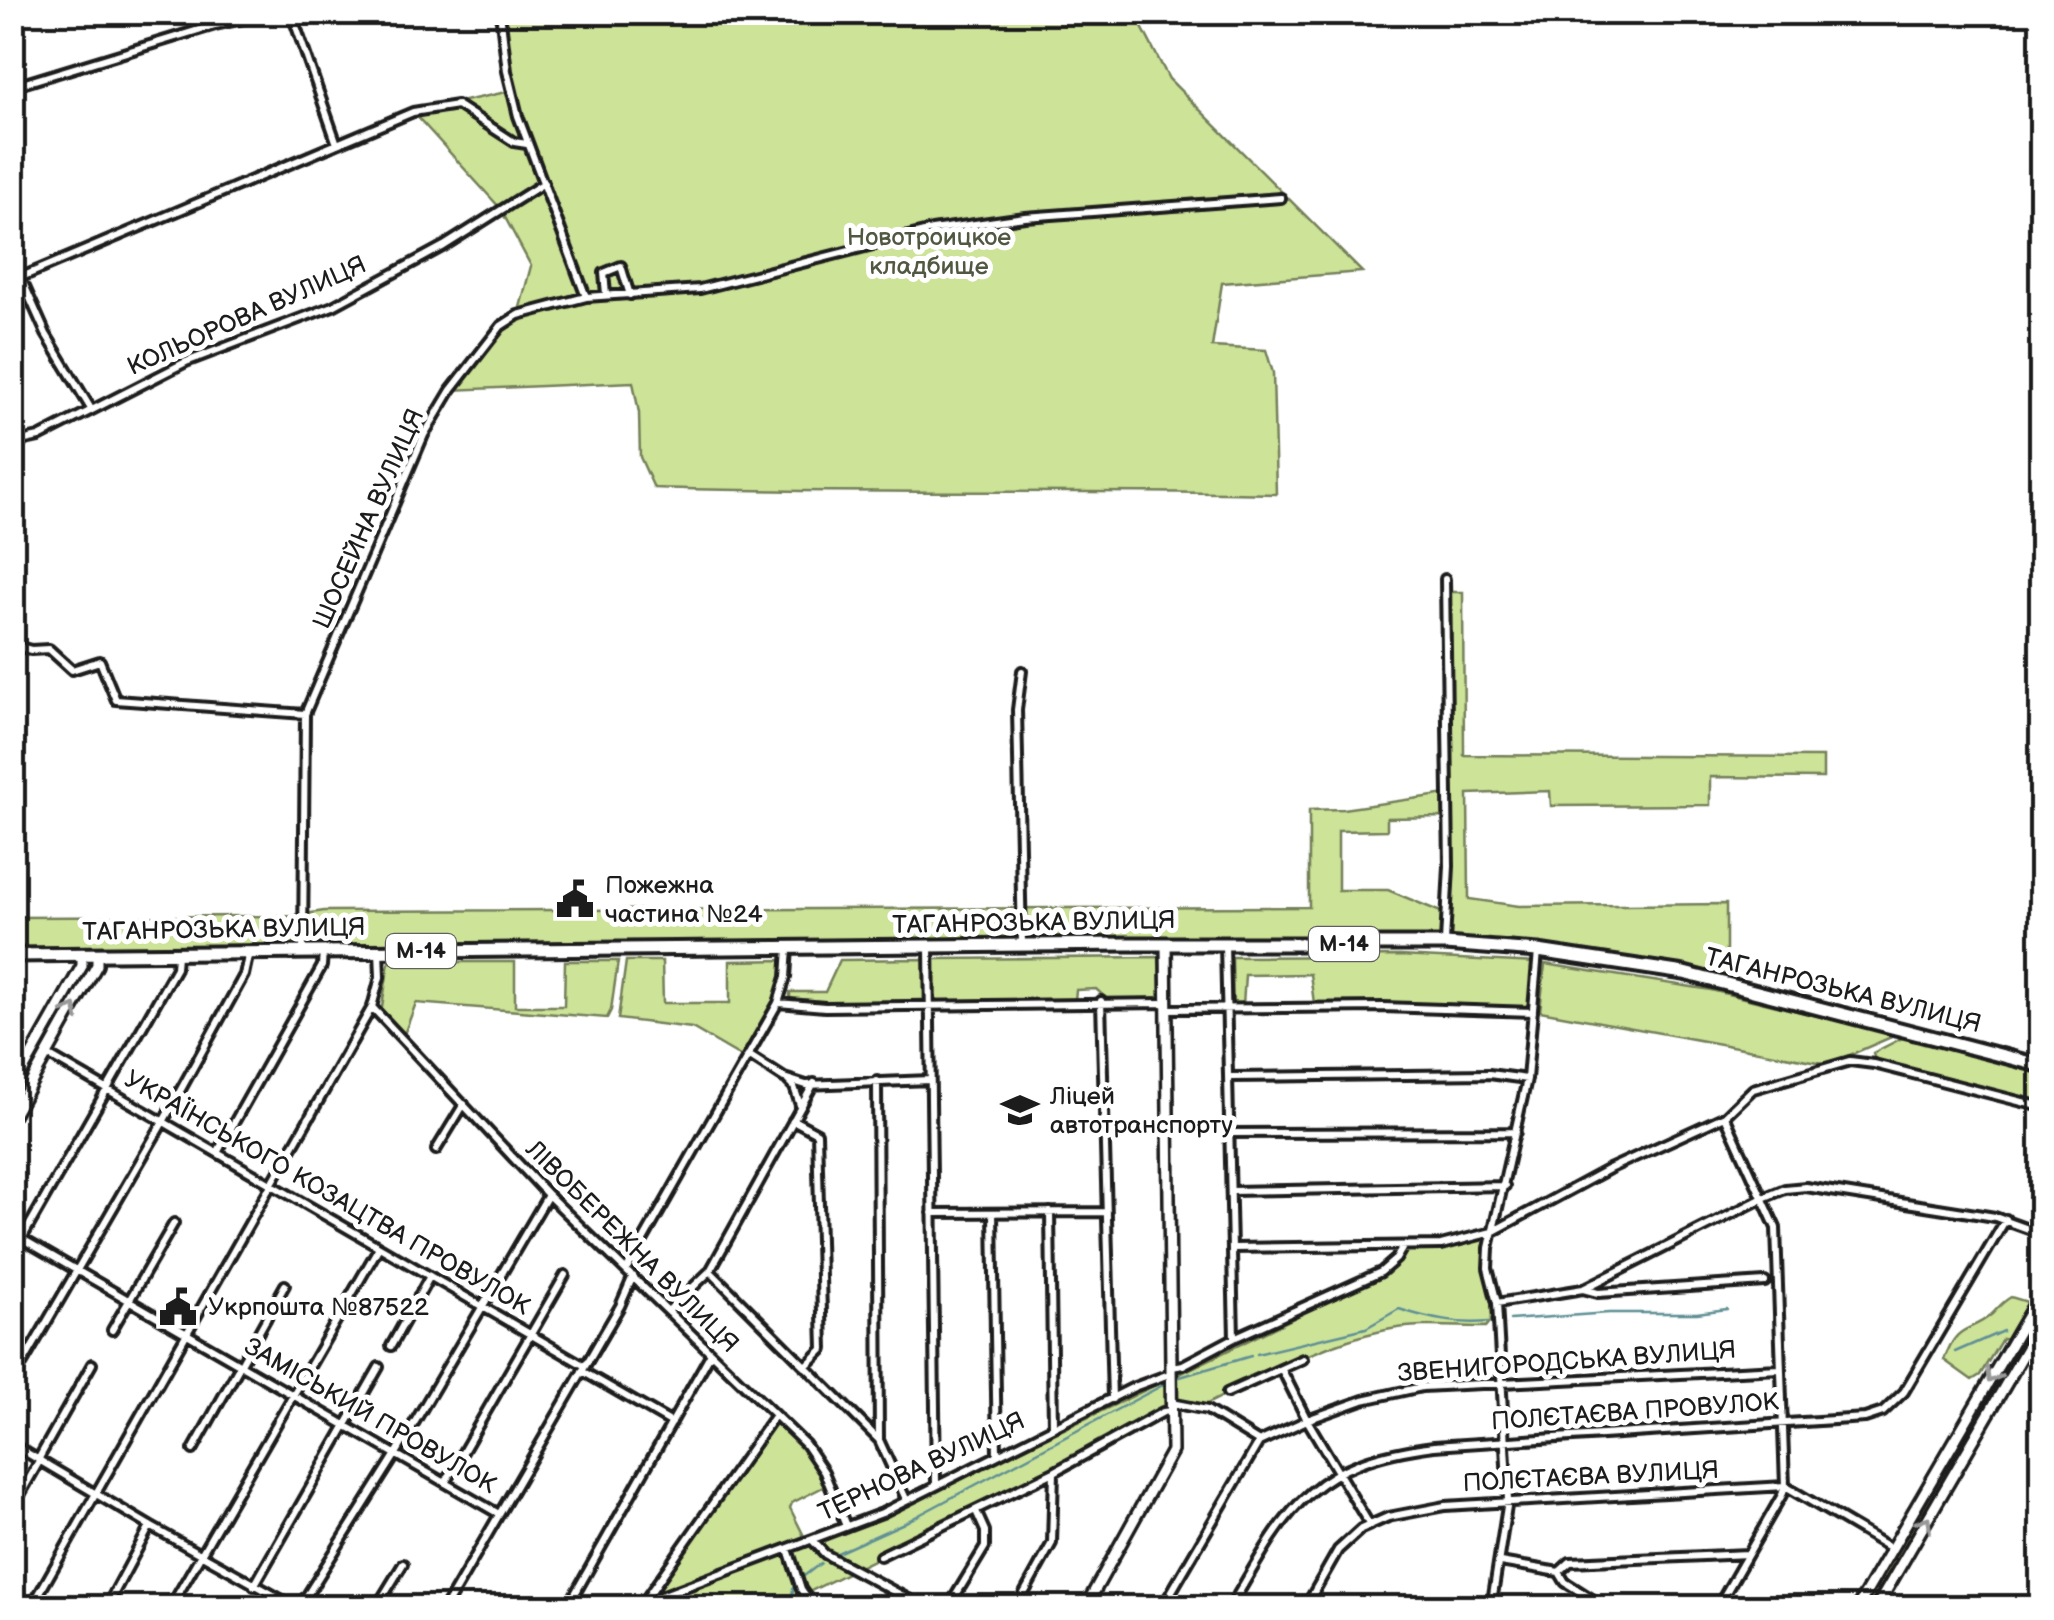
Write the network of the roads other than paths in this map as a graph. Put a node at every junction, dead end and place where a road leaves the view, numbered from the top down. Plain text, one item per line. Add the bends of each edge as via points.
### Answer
1 (277, 12) edge
2 (291, 12) edge
3 (500, 12) edge
4 (12, 87) edge
5 (337, 144) junction
6 (527, 144) junction
7 (544, 183) junction
8 (1281, 198) dead end
9 (17, 280) edge
10 (606, 294) junction
11 (630, 295) junction
12 (586, 296) junction
13 (91, 409) junction
14 (12, 443) edge
15 (1446, 579) dead end
16 (12, 646) edge
17 (1022, 671) dead end
18 (304, 714) junction
19 (1166, 944) junction
20 (1225, 944) junction
21 (1445, 944) junction
22 (928, 946) junction
23 (1022, 946) junction
24 (788, 948) junction
25 (379, 950) junction
26 (303, 951) junction
27 (249, 952) junction
28 (1538, 952) junction
29 (178, 953) junction
30 (82, 954) junction
31 (97, 954) junction
32 (12, 955) edge
33 (323, 957) junction
34 (1100, 1002) junction
35 (778, 1003) junction
36 (930, 1005) junction
37 (1166, 1006) junction
38 (372, 1008) junction
39 (1228, 1008) junction
40 (1533, 1012) junction
41 (48, 1055) junction
42 (750, 1056) junction
43 (2042, 1066) edge
44 (1230, 1076) junction
45 (784, 1078) junction
46 (1527, 1079) junction
47 (930, 1080) junction
48 (877, 1082) junction
49 (814, 1084) junction
50 (108, 1089) junction
51 (12, 1090) edge
52 (464, 1104) junction
53 (800, 1106) junction
54 (2042, 1107) edge
55 (1725, 1116) junction
56 (12, 1117) edge
57 (793, 1120) junction
58 (164, 1122) junction
59 (1231, 1132) junction
60 (1516, 1132) junction
61 (436, 1150) dead end
62 (217, 1153) junction
63 (272, 1184) junction
64 (1506, 1186) junction
65 (1232, 1191) junction
66 (548, 1196) junction
67 (1763, 1198) junction
68 (1050, 1212) junction
69 (1107, 1212) junction
70 (932, 1213) junction
71 (994, 1213) junction
72 (2006, 1220) junction
73 (174, 1223) dead end
74 (1492, 1232) junction
75 (12, 1233) edge
76 (2042, 1234) edge
77 (22, 1238) junction
78 (1403, 1246) junction
79 (379, 1247) junction
80 (1233, 1248) junction
81 (12, 1256) edge
82 (78, 1270) junction
83 (710, 1271) junction
84 (630, 1273) junction
85 (565, 1275) dead end
86 (430, 1276) junction
87 (1765, 1282) dead end
88 (285, 1285) dead end
89 (1583, 1289) junction
90 (2042, 1292) edge
91 (129, 1300) junction
92 (1497, 1303) junction
93 (481, 1306) junction
94 (668, 1311) junction
95 (2042, 1322) edge
96 (112, 1330) dead end
97 (188, 1334) junction
98 (531, 1336) junction
99 (1234, 1338) junction
100 (391, 1346) dead end
101 (712, 1353) junction
102 (1303, 1359) dead end
103 (92, 1364) dead end
104 (241, 1364) junction
105 (378, 1367) dead end
106 (805, 1367) junction
107 (584, 1368) junction
108 (1780, 1369) junction
109 (1172, 1370) junction
110 (1282, 1370) junction
111 (12, 1382) edge
112 (1503, 1382) junction
113 (1227, 1393) dead end
114 (293, 1395) junction
115 (1112, 1400) junction
116 (1171, 1407) junction
117 (775, 1415) junction
118 (1307, 1420) junction
119 (672, 1423) junction
120 (1781, 1423) junction
121 (346, 1426) junction
122 (1053, 1427) junction
123 (1507, 1439) junction
124 (879, 1440) junction
125 (1258, 1442) junction
126 (12, 1444) edge
127 (193, 1450) dead end
128 (396, 1454) junction
129 (996, 1455) junction
130 (40, 1459) junction
131 (1338, 1471) junction
132 (1054, 1472) junction
133 (445, 1483) junction
134 (936, 1484) junction
135 (1785, 1486) junction
136 (96, 1493) junction
137 (906, 1499) junction
138 (1508, 1500) junction
139 (12, 1509) edge
140 (976, 1511) junction
141 (499, 1514) junction
142 (1370, 1524) junction
143 (150, 1526) junction
144 (846, 1526) junction
145 (812, 1540) junction
146 (1892, 1548) junction
147 (788, 1550) junction
148 (1748, 1554) junction
149 (201, 1555) junction
150 (880, 1556) dead end
151 (1906, 1556) junction
152 (1500, 1562) junction
153 (403, 1564) dead end
154 (1559, 1572) junction
155 (254, 1586) junction
156 (645, 1601) junction
157 (31, 1608) edge
158 (106, 1608) edge
159 (170, 1608) edge
160 (298, 1608) edge
161 (376, 1608) edge
162 (445, 1608) edge
163 (567, 1608) edge
164 (628, 1608) edge
165 (814, 1608) edge
166 (925, 1608) edge
167 (948, 1608) edge
168 (1016, 1608) edge
169 (1086, 1608) edge
170 (1162, 1608) edge
171 (1230, 1608) edge
172 (1305, 1608) edge
173 (1492, 1608) edge
174 (1606, 1608) edge
175 (1716, 1608) edge
176 (1858, 1608) edge
177 (1876, 1608) edge

1 - 4 street via 216,24
2 - 5 street
3 - 6 street via 507,72
5 - 6 street via 413,112 458,105
5 - 9 street
6 - 7 street
7 - 12 street
7 - 13 street, КОЛЬОРОВА ВУЛИЦЯ via 332,306 186,362
8 - 11 street, ШОСЕЙНА ВУЛИЦЯ via 932,230 700,290
9 - 13 street
10 - 11 street, ШОСЕЙНА ВУЛИЦЯ
10 - 11 street via 604,273 621,266
10 - 12 street, ШОСЕЙНА ВУЛИЦЯ
12 - 18 street, ШОСЕЙНА ВУЛИЦЯ via 501,326 451,390 424,434
13 - 14 street, КОЛЬОРОВА ВУЛИЦЯ via 39,438
15 - 21 street
16 - 18 street via 49,650 72,670 100,661 116,700
17 - 23 street
18 - 26 street, ШОСЕЙНА ВУЛИЦЯ
19 - 20 highway, ТАГАНРОЗЬКА ВУЛИЦЯ / М-14
19 - 23 highway, ТАГАНРОЗЬКА ВУЛИЦЯ / М-14
19 - 37 street
20 - 21 highway, ТАГАНРОЗЬКА ВУЛИЦЯ / М-14
20 - 39 street
21 - 28 highway, ТАГАНРОЗЬКА ВУЛИЦЯ / М-14
22 - 23 highway, ТАГАНРОЗЬКА ВУЛИЦЯ / М-14
22 - 24 highway, ТАГАНРОЗЬКА ВУЛИЦЯ / М-14
22 - 36 street
24 - 25 highway, ТАГАНРОЗЬКА ВУЛИЦЯ / М-14
24 - 35 street
25 - 33 highway, ТАГАНРОЗЬКА ВУЛИЦЯ / М-14
25 - 38 street
26 - 27 highway, ТАГАНРОЗЬКА ВУЛИЦЯ / М-14
26 - 33 highway, ТАГАНРОЗЬКА ВУЛИЦЯ / М-14
27 - 29 highway, ТАГАНРОЗЬКА ВУЛИЦЯ / М-14
27 - 58 street via 244,975
28 - 40 street
28 - 43 highway, ТАГАНРОЗЬКА ВУЛИЦЯ / М-14 via 1715,980
29 - 31 highway, ТАГАНРОЗЬКА ВУЛИЦЯ / М-14
29 - 50 street via 176,968
30 - 31 highway, ТАГАНРОЗЬКА ВУЛИЦЯ / М-14
30 - 32 highway, ТАГАНРОЗЬКА ВУЛИЦЯ / М-14
30 - 51 street via 82,966
41 -> 31 street
33 - 62 street
34 - 36 street
34 - 37 street
34 - 69 street
35 - 36 street
35 - 42 street
36 - 47 street
37 - 39 street
37 - 109 street
38 - 52 street, ЛІВОБЕРЕЖНА ВУЛИЦЯ
38 - 63 street
39 - 40 street
39 - 44 street
40 - 46 street
41 - 50 street, УКРАЇНСЬКОГО КОЗАЦТВА ПРОВУЛОК
41 - 56 street
42 - 45 street
42 - 84 street
44 - 46 street
44 - 59 street
45 - 49 street
45 - 53 street
46 - 60 street
47 - 48 street
47 - 70 street
48 - 49 street
48 - 124 street
49 - 53 street
50 - 58 street, УКРАЇНСЬКОГО КОЗАЦТВА ПРОВУЛОК
50 - 77 street
52 - 61 street
52 - 66 street, ЛІВОБЕРЕЖНА ВУЛИЦЯ
53 - 57 street
54 - 55 street via 1850,1062 1752,1089
55 - 67 street
55 - 74 street
57 - 83 street
57 - 106 street via 816,1133 822,1349
58 - 62 street, УКРАЇНСЬКОГО КОЗАЦТВА ПРОВУЛОК
58 - 82 street
59 - 60 street
59 - 65 street
60 - 64 street
62 - 63 street, УКРАЇНСЬКОГО КОЗАЦТВА ПРОВУЛОК
63 - 79 street, УКРАЇНСЬКОГО КОЗАЦТВА ПРОВУЛОК
63 - 97 street
64 - 65 street
64 - 74 street
65 - 80 street
66 - 84 street, ЛІВОБЕРЕЖНА ВУЛИЦЯ
66 - 93 street
67 - 72 street via 1806,1187
67 - 89 street
67 - 108 street via 1776,1228
68 - 69 street
68 - 71 street
68 - 122 street
69 - 115 street
70 - 71 street
70 - 134 street
71 - 129 street
72 - 76 street
72 - 120 street, ПОЛЄТАЄВА ПРОВУЛОК via 1936,1343 1891,1406 1865,1418
73 - 91 street
74 - 78 street
74 - 92 street via 1488,1268
75 - 77 street, ЗАМІСЬКИЙ ПРОВУЛОК
77 - 81 street
77 - 82 street, ЗАМІСЬКИЙ ПРОВУЛОК
78 - 80 street
78 - 99 street, ТЕРНОВА ВУЛИЦЯ via 1380,1272
79 - 86 street, УКРАЇНСЬКОГО КОЗАЦТВА ПРОВУЛОК
79 - 114 street
80 - 99 street
82 - 91 street, ЗАМІСЬКИЙ ПРОВУЛОК
82 - 111 street
83 - 94 street
83 - 106 street
84 - 94 street, ЛІВОБЕРЕЖНА ВУЛИЦЯ
84 - 107 street via 620,1306
85 - 98 street
86 - 93 street, УКРАЇНСЬКОГО КОЗАЦТВА ПРОВУЛОК
86 - 100 street
87 - 89 street
88 - 104 street
89 - 92 street
90 -> 146 street
91 - 96 street
91 - 97 street, ЗАМІСЬКИЙ ПРОВУЛОК
92 - 112 street
93 - 98 street, УКРАЇНСЬКОГО КОЗАЦТВА ПРОВУЛОК
93 - 128 street
94 - 101 street, ЛІВОБЕРЕЖНА ВУЛИЦЯ
151 -> 95 street
97 - 104 street, ЗАМІСЬКИЙ ПРОВУЛОК
97 - 136 street
98 - 107 street, УКРАЇНСЬКОГО КОЗАЦТВА ПРОВУЛОК
98 - 133 street
99 - 109 street, ТЕРНОВА ВУЛИЦЯ
101 - 117 street, ЛІВОБЕРЕЖНА ВУЛИЦЯ
101 - 119 street
102 - 110 street
103 - 130 street
104 - 114 street, ЗАМІСЬКИЙ ПРОВУЛОК
104 - 127 street
105 - 121 street
106 - 124 street
107 - 119 street, УКРАЇНСЬКОГО КОЗАЦТВА ПРОВУЛОК
107 - 141 street
108 - 112 street, ЗВЕНИГОРОДСЬКА ВУЛИЦЯ
108 - 120 street
109 - 115 street, ТЕРНОВА ВУЛИЦЯ
109 - 116 street
110 - 113 street
110 - 118 street
112 - 118 street, ЗВЕНИГОРОДСЬКА ВУЛИЦЯ via 1393,1392
112 - 123 street
114 - 121 street, ЗАМІСЬКИЙ ПРОВУЛОК
114 - 149 street
115 - 122 street, ТЕРНОВА ВУЛИЦЯ
116 - 125 street via 1207,1410
116 - 132 street
116 - 169 street via 1170,1459
117 - 144 street, ЛІВОБЕРЕЖНА ВУЛИЦЯ via 816,1457
117 - 156 street
118 - 125 street, ЗВЕНИГОРОДСЬКА ВУЛИЦЯ
118 - 131 street
119 - 163 street
120 - 123 street, ПОЛЄТАЄВА ПРОВУЛОК
120 - 135 street
121 - 128 street, ЗАМІСЬКИЙ ПРОВУЛОК
121 - 155 street
122 - 129 street, ТЕРНОВА ВУЛИЦЯ
123 - 131 street, ПОЛЄТАЄВА ПРОВУЛОК via 1414,1448
123 - 138 street
124 - 137 street
125 - 170 street
126 - 130 street
128 - 133 street, ЗАМІСЬКИЙ ПРОВУЛОК
128 - 160 street
129 - 134 street, ТЕРНОВА ВУЛИЦЯ
130 - 136 street
130 - 139 street
131 - 142 street
131 - 171 street, ПОЛЄТАЄВА ПРОВУЛОК via 1282,1520
132 - 140 street
132 - 168 street via 1052,1543
133 - 141 street, ЗАМІСЬКИЙ ПРОВУЛОК
134 - 137 street, ТЕРНОВА ВУЛИЦЯ
135 - 138 street, ПОЛЄТАЄВА ВУЛИЦЯ
135 - 146 street
135 - 148 street
136 - 143 street
136 - 157 street
137 - 144 street, ТЕРНОВА ВУЛИЦЯ
138 - 142 street, ПОЛЄТАЄВА ВУЛИЦЯ via 1426,1508
138 - 152 street
140 - 150 street
140 - 167 street via 985,1546
141 - 162 street
142 - 172 street, ПОЛЄТАЄВА ВУЛИЦЯ via 1338,1550
143 - 149 street
143 - 158 street
144 - 145 street, ТЕРНОВА ВУЛИЦЯ
145 - 147 street, ТЕРНОВА ВУЛИЦЯ
145 - 166 street via 824,1554
146 - 151 street
146 - 176 street
147 - 156 street, ТЕРНОВА ВУЛИЦЯ
147 - 165 street
148 - 154 street via 1570,1562
148 - 175 street
149 - 155 street
149 - 159 street
151 - 177 street
152 - 154 street
152 - 173 street
153 - 161 street
154 - 174 street
155 - 160 street
156 - 164 street, ТЕРНОВА ВУЛИЦЯ

